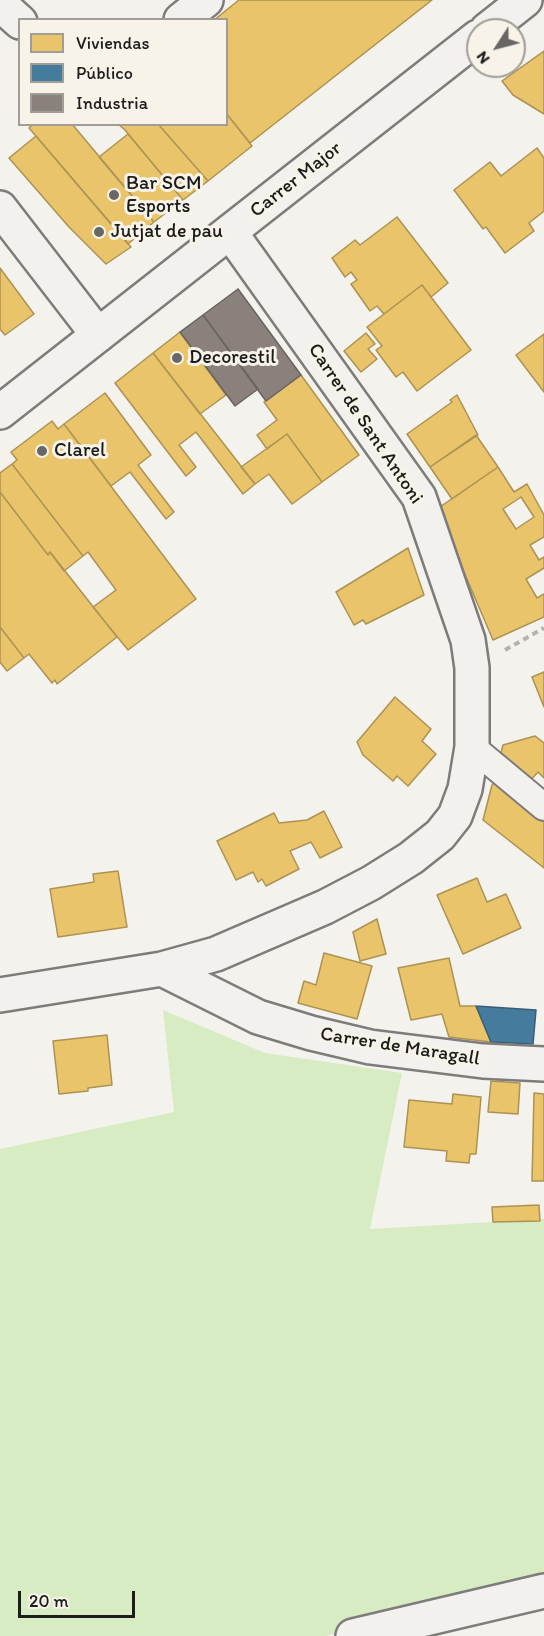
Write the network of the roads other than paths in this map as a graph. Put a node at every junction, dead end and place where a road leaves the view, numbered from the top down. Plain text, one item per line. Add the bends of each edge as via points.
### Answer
1 (206, 0) edge
2 (525, 0) edge
3 (0, 4) edge
4 (184, 18) edge
5 (502, 18) edge
6 (18, 20) edge
7 (466, 46) edge
8 (0, 208) edge
9 (230, 231) junction
10 (98, 334) junction
11 (0, 412) edge
12 (472, 747) junction
13 (544, 807) edge
14 (162, 969) junction
15 (0, 995) edge
16 (544, 1064) edge
17 (544, 1591) edge
18 (420, 1629) edge
19 (353, 1636) edge

1 - 4 street
2 - 5 street
3 - 6 street
7 - 9 street, Carrer Major
8 - 10 street
9 - 10 street, Carrer Major
9 - 12 street, Carrer de Sant Antoni via 419,497 468,640
10 - 11 street, Carrer Major
12 - 13 street
12 - 14 street, Carrer de Sant Antoni via 465,789 455,816 440,835 411,858 325,907 216,954
14 - 15 street, Carrer de Sant Antoni
14 - 16 street, Carrer de Maragall via 258,1017 311,1033 370,1047
17 - 18 street
18 - 19 street

